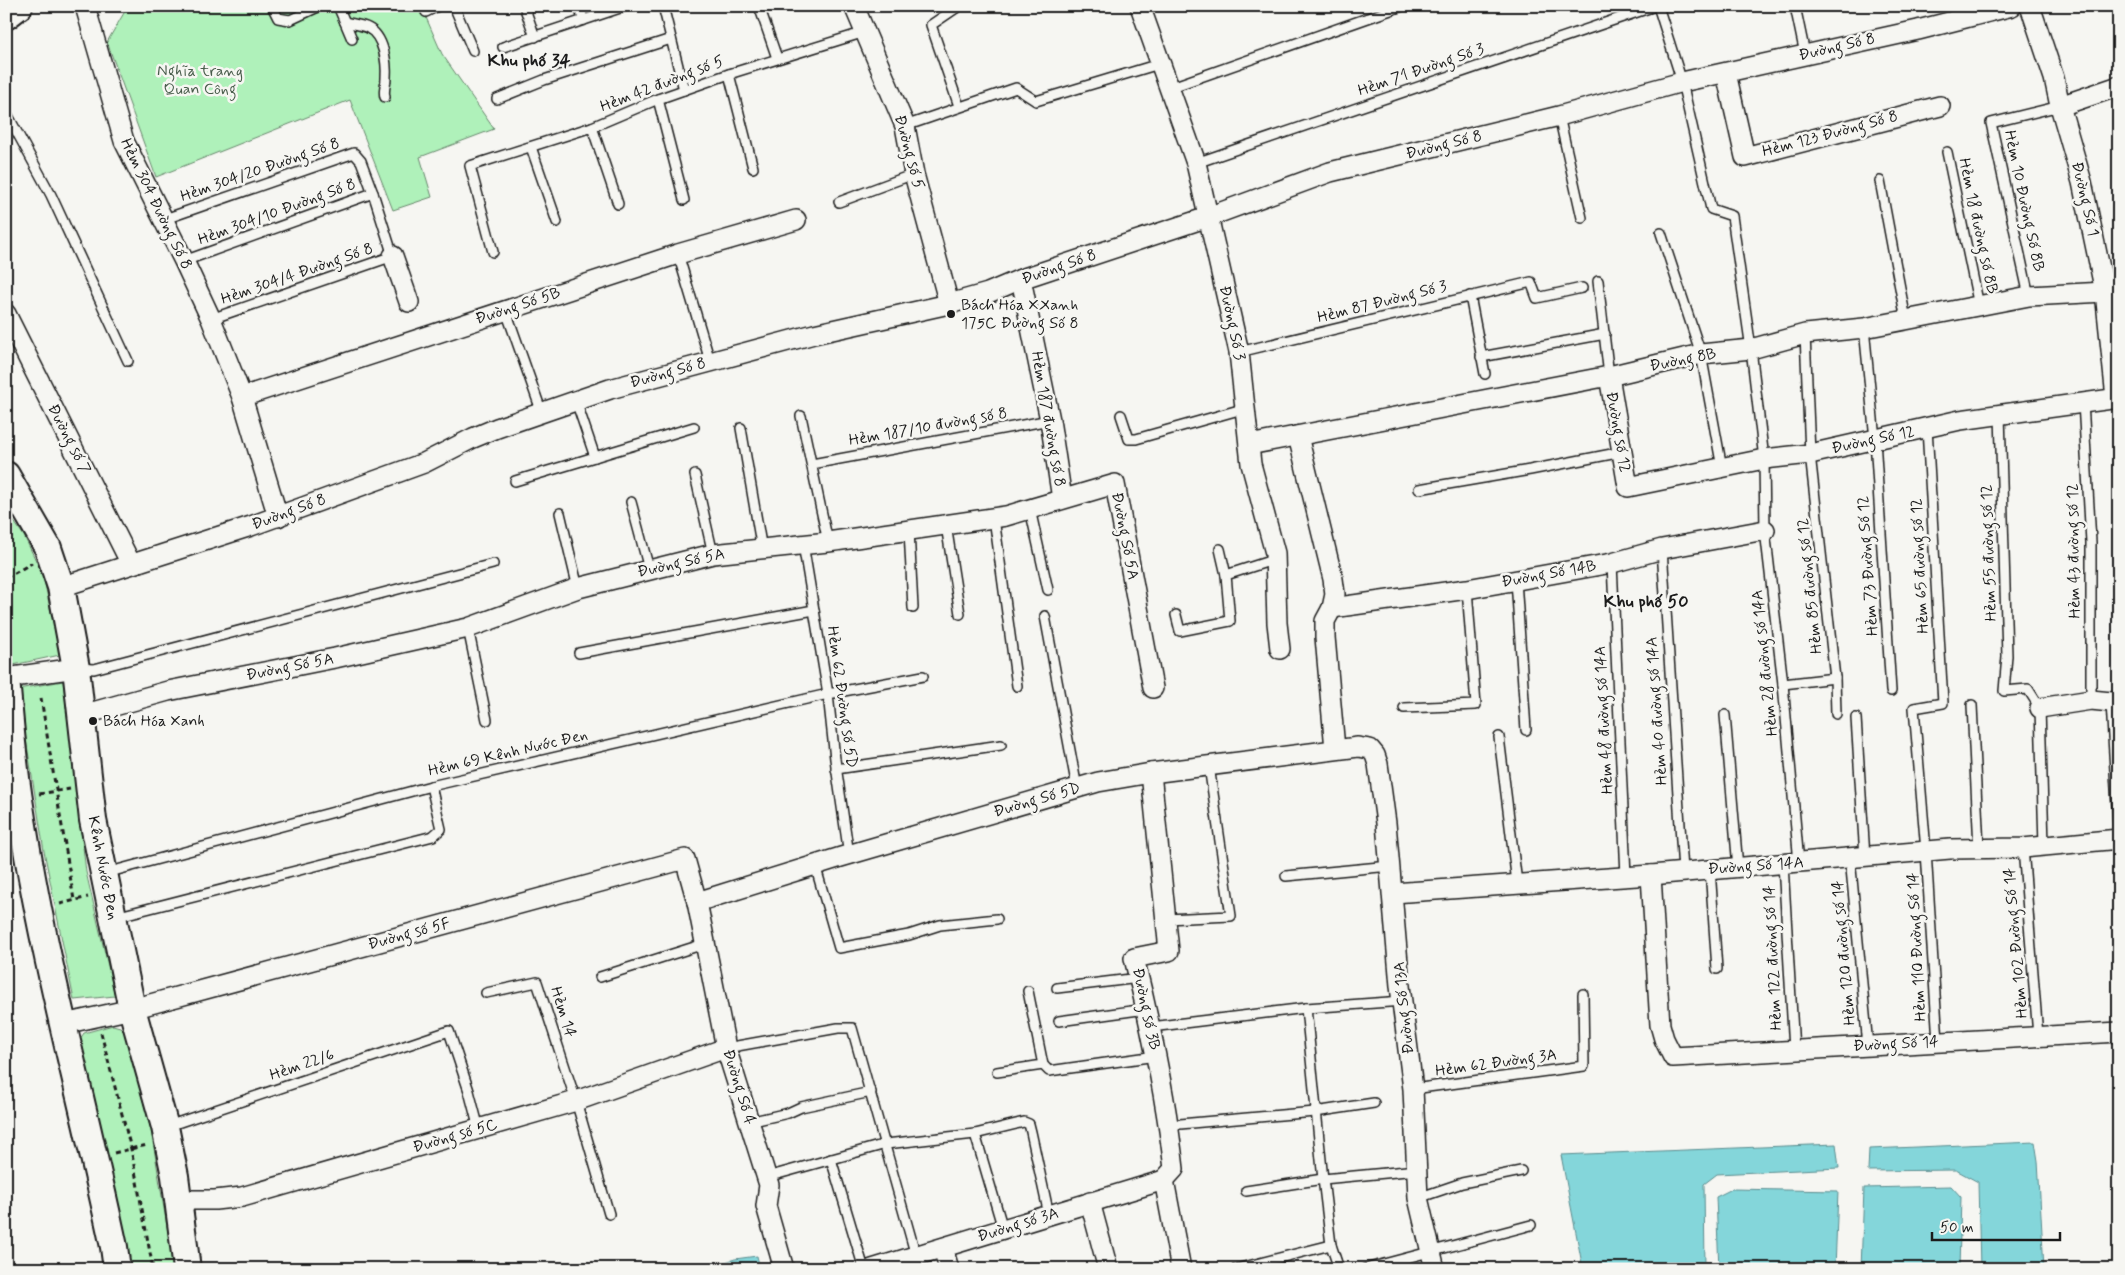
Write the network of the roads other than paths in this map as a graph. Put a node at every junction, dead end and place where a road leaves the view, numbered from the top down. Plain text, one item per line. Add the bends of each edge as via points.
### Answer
1 (19, 6) edge
2 (85, 6) edge
3 (272, 6) edge
4 (320, 6) edge
5 (338, 6) edge
6 (438, 6) edge
7 (454, 6) edge
8 (524, 6) edge
9 (578, 6) edge
10 (626, 6) edge
11 (662, 6) edge
12 (759, 6) edge
13 (854, 6) edge
14 (959, 6) edge
15 (1140, 6) edge
16 (1402, 6) edge
17 (1657, 6) edge
18 (1795, 6) edge
19 (2012, 6) edge
20 (2030, 6) edge
21 (426, 12) dead end
22 (6, 16) edge
23 (584, 20) junction
24 (345, 22) junction
25 (864, 32) junction
26 (535, 37) junction
27 (352, 39) dead end
28 (671, 39) junction
29 (503, 47) dead end
30 (473, 51) dead end
31 (1805, 54) junction
32 (777, 58) junction
33 (1159, 64) junction
34 (1726, 73) junction
35 (729, 74) junction
36 (1682, 82) junction
37 (2118, 87) edge
38 (1169, 88) junction
39 (684, 90) junction
40 (385, 97) dead end
41 (497, 99) dead end
42 (658, 99) junction
43 (959, 106) junction
44 (1940, 106) dead end
45 (2060, 106) junction
46 (6, 112) edge
47 (1559, 116) junction
48 (905, 126) junction
49 (592, 127) junction
50 (531, 147) junction
51 (1947, 152) dead end
52 (1196, 162) junction
53 (753, 168) dead end
54 (914, 174) junction
55 (1880, 181) dead end
56 (373, 193) junction
57 (684, 200) dead end
58 (839, 202) dead end
59 (618, 204) dead end
60 (1208, 217) junction
61 (1582, 218) dead end
62 (162, 220) junction
63 (796, 220) dead end
64 (557, 222) dead end
65 (1661, 233) dead end
66 (493, 252) dead end
67 (678, 254) junction
68 (393, 256) junction
69 (184, 261) junction
70 (1021, 279) junction
71 (1598, 281) dead end
72 (1582, 288) dead end
73 (2112, 290) edge
74 (1470, 296) junction
75 (2029, 296) junction
76 (409, 302) dead end
77 (949, 304) junction
78 (1979, 306) junction
79 (506, 310) junction
80 (6, 314) edge
81 (211, 320) junction
82 (1906, 320) junction
83 (1864, 328) junction
84 (1605, 334) junction
85 (1805, 334) junction
86 (1751, 349) junction
87 (1239, 352) junction
88 (1701, 354) junction
89 (1481, 357) junction
90 (128, 361) dead end
91 (710, 362) junction
92 (1485, 374) dead end
93 (1609, 376) junction
94 (242, 397) junction
95 (2117, 398) edge
96 (576, 401) junction
97 (2083, 402) junction
98 (1246, 408) junction
99 (542, 413) junction
100 (2000, 414) junction
101 (1121, 415) dead end
102 (801, 416) dead end
103 (1050, 420) junction
104 (694, 427) dead end
105 (741, 428) dead end
106 (1927, 428) junction
107 (1298, 436) junction
108 (1875, 439) junction
109 (1250, 445) junction
110 (1622, 452) junction
111 (1810, 454) junction
112 (595, 456) junction
113 (1764, 459) junction
114 (812, 464) junction
115 (1722, 468) junction
116 (6, 474) edge
117 (695, 475) dead end
118 (515, 481) dead end
119 (1628, 487) joint
120 (1419, 489) dead end
121 (1062, 500) junction
122 (631, 502) dead end
123 (1030, 509) junction
124 (560, 513) dead end
125 (278, 516) junction
126 (994, 518) junction
127 (946, 525) junction
128 (909, 530) junction
129 (1765, 530) junction
130 (828, 542) junction
131 (804, 544) junction
132 (1220, 549) dead end
133 (1662, 549) junction
134 (762, 550) junction
135 (713, 554) junction
136 (1276, 559) junction
137 (1612, 563) junction
138 (131, 564) junction
139 (493, 564) dead end
140 (649, 570) junction
141 (1226, 575) junction
142 (1516, 580) junction
143 (61, 587) junction
144 (578, 588) junction
145 (1048, 590) dead end
146 (1467, 590) junction
147 (913, 608) dead end
148 (1332, 608) junction
149 (814, 610) junction
150 (960, 614) dead end
151 (1176, 615) dead end
152 (1045, 616) dead end
153 (468, 628) junction
154 (1280, 649) dead end
155 (579, 653) dead end
156 (76, 668) junction
157 (923, 676) dead end
158 (6, 678) edge
159 (1835, 678) junction
160 (1783, 684) junction
161 (1017, 686) dead end
162 (1153, 688) dead end
163 (1891, 692) dead end
164 (828, 694) junction
165 (2092, 700) junction
166 (2115, 702) edge
167 (8, 706) edge
168 (1972, 706) dead end
169 (1404, 708) dead end
170 (1914, 708) joint
171 (2040, 708) junction
172 (1836, 714) dead end
173 (82, 715) junction
174 (1725, 716) dead end
175 (1856, 718) dead end
176 (487, 720) dead end
177 (1526, 730) dead end
178 (1499, 737) dead end
179 (1001, 745) dead end
180 (1335, 750) junction
181 (1378, 764) joint
182 (1210, 766) junction
183 (836, 769) junction
184 (1151, 773) junction
185 (432, 786) junction
186 (1078, 788) junction
187 (2119, 840) edge
188 (2044, 845) junction
189 (1979, 848) junction
190 (2023, 848) junction
191 (1926, 851) junction
192 (849, 855) junction
193 (1858, 857) junction
194 (1791, 863) junction
195 (814, 865) junction
196 (1390, 866) junction
197 (1738, 868) junction
198 (1710, 870) junction
199 (1683, 871) junction
200 (104, 874) junction
201 (1651, 875) junction
202 (1286, 876) dead end
203 (1626, 876) junction
204 (1517, 883) junction
205 (1393, 893) junction
206 (697, 902) junction
207 (112, 918) junction
208 (997, 919) dead end
209 (1166, 919) junction
210 (704, 944) junction
211 (1717, 968) dead end
212 (600, 977) dead end
213 (1139, 978) junction
214 (1057, 988) dead end
215 (1028, 991) dead end
216 (486, 993) dead end
217 (1583, 994) dead end
218 (1403, 1001) junction
219 (1306, 1008) junction
220 (132, 1009) junction
221 (1148, 1018) junction
222 (1059, 1021) dead end
223 (64, 1024) junction
224 (2119, 1032) edge
225 (2038, 1036) junction
226 (1938, 1042) junction
227 (1868, 1046) junction
228 (726, 1048) junction
229 (1794, 1050) junction
230 (1156, 1056) junction
231 (1042, 1065) junction
232 (997, 1072) dead end
233 (1413, 1089) junction
234 (871, 1092) junction
235 (576, 1101) junction
236 (1374, 1103) dead end
237 (1315, 1112) junction
238 (749, 1122) junction
239 (1169, 1125) junction
240 (479, 1130) junction
241 (975, 1134) junction
242 (160, 1135) junction
243 (886, 1144) junction
244 (831, 1159) junction
245 (1417, 1170) junction
246 (1521, 1172) dead end
247 (767, 1177) junction
248 (1323, 1179) junction
249 (1164, 1180) junction
250 (1246, 1191) dead end
251 (1418, 1198) junction
252 (179, 1200) junction
253 (1090, 1202) junction
254 (609, 1214) dead end
255 (1049, 1215) junction
256 (1530, 1225) dead end
257 (1003, 1229) junction
258 (1331, 1245) junction
259 (943, 1248) junction
260 (916, 1256) junction
261 (1433, 1260) edge
262 (117, 1269) edge
263 (187, 1269) edge
264 (784, 1269) edge
265 (864, 1269) edge
266 (872, 1269) edge
267 (949, 1269) edge
268 (1108, 1269) edge
269 (1181, 1269) edge
270 (1236, 1269) edge
271 (1338, 1269) edge
272 (1364, 1269) edge

1 - 22 street
2 - 62 street, Hẻm 304 Đường Số 8 via 124,141
3 - 4 lane via 278,18 290,20
5 - 24 lane
6 - 21 lane
7 - 30 lane
8 - 26 lane
9 - 23 lane
10 - 23 lane
11 - 28 lane
12 - 32 lane
13 - 25 street, Đường số 5
14 - 43 lane via 931,25
15 - 33 street, Đường Số 3
16 - 38 lane
17 - 36 lane
17 - 52 lane, Hẻm 71 Đường Số 3
18 - 31 lane
19 - 31 street, Đường Số 8
20 - 45 street, Đường Số 1
23 - 26 lane
24 - 27 lane
24 - 40 lane via 368,28 376,36 385,61
25 - 32 lane, Hẻm 42 đường số 5
25 - 48 street, Đường số 5
26 - 29 lane
28 - 39 lane
28 - 41 lane via 544,80
31 - 34 street, Đường Số 8
32 - 35 lane, Hẻm 42 đường số 5
33 - 38 street, Đường Số 3
33 - 43 lane via 1036,101 1016,88
34 - 36 street, Đường Số 8
34 - 44 street, Hẻm 123 Đường Số 8 via 1746,157
35 - 39 lane, Hẻm 42 đường số 5
35 - 53 lane
36 - 47 street, Đường Số 8
36 - 86 lane, Hẻm 28 đường số 14A via 1711,209 1732,216
37 - 45 street
38 - 52 street, Đường Số 3
39 - 42 lane, Hẻm 42 đường số 5
42 - 49 lane, Hẻm 42 đường số 5
42 - 57 lane
43 - 48 lane
45 - 73 street, Đường Số 1
45 - 75 lane, Hẻm 10 Đường Số 8B via 1991,122
46 - 90 lane via 51,195
47 - 60 street, Đường Số 8 via 1330,172
47 - 61 lane
48 - 54 street, Đường số 5
49 - 50 lane, Hẻm 42 đường số 5
49 - 59 lane
50 - 64 lane
50 - 66 lane, Hẻm 42 đường số 5 via 470,166
51 - 78 lane, Hẻm 18 đường số 8B
52 - 60 street, Đường Số 3
54 - 58 lane
54 - 77 street, Đường số 5
55 - 82 lane
56 - 62 lane, Hẻm 304/20 Đường Số 8 via 361,161 354,153
56 - 68 lane, Hẻm 304/10 Đường Số 8
56 - 69 lane, Hẻm 304/10 Đường Số 8
60 - 70 street, Đường Số 8
60 - 87 street, Đường Số 3
62 - 69 street, Hẻm 304 Đường Số 8
63 - 67 street, Đường Số 5B
65 - 88 lane
67 - 79 street, Đường Số 5B
67 - 91 lane
68 - 76 street
68 - 81 lane, Hẻm 304/4 Đường Số 8
69 - 81 street, Hẻm 304 Đường Số 8
70 - 77 street, Đường Số 8
70 - 103 street, Hẻm 187 đường số 8
71 - 84 lane
72 - 74 lane, Hẻm 87 Đường Số 3 via 1537,298 1532,282
73 - 75 street, Đường 8B
73 - 95 street, Đường Số 1
74 - 87 lane, Hẻm 87 Đường Số 3
74 - 89 lane
75 - 78 street, Đường 8B
77 - 91 street, Đường Số 8 via 814,334
78 - 82 street, Đường 8B
79 - 94 street, Đường Số 5B
79 - 99 lane
80 - 138 street, Đường số 7
81 - 94 street, Hẻm 304 Đường Số 8
82 - 83 street, Đường 8B
83 - 85 street, Đường 8B
83 - 108 lane, Hẻm 73 Đường Số 12
84 - 89 lane
84 - 93 lane
85 - 86 street, Đường 8B
85 - 111 lane, Hẻm 85 đường số 12
86 - 88 street, Đường 8B
86 - 113 lane, Hẻm 28 đường số 14A
87 - 98 street, Đường Số 3
88 - 93 street, Đường 8B
88 - 115 lane
89 - 92 lane
91 - 96 street, Đường Số 8
93 - 107 street, Đường 8B
93 - 110 street, Đường số 12
94 - 125 street
95 - 97 street, Đường Số 12
96 - 99 street, Đường Số 8
96 - 112 lane
97 - 100 street, Đường Số 12
97 - 165 lane, Hẻm 43 đường số 12 via 2091,542
98 - 101 lane via 1136,439 1129,439
98 - 109 street, Đường Số 3
99 - 125 street, Đường Số 8 via 474,438 424,463
100 - 106 street, Đường Số 12
100 - 171 lane, Hẻm 55 đường số 12 via 2007,656 2004,691 2028,689
102 - 114 lane
103 - 114 lane, Hẻm 187/10 đường số 8
103 - 121 street, Hẻm 187 đường số 8
104 - 112 lane
105 - 134 lane
106 - 108 street, Đường Số 12
106 - 170 lane, Hẻm 65 đường số 12 via 1942,703
107 - 109 street, Đường 8B
107 - 148 street via 1333,579 1335,594
108 - 111 street, Đường Số 12
108 - 163 lane, Hẻm 73 Đường Số 12
109 - 136 street, Đường Số 3
110 - 119 street, Đường số 12
110 - 120 lane
111 - 113 street, Đường Số 12
111 - 159 lane, Hẻm 85 đường số 12
112 - 118 lane
113 - 115 street, Đường Số 12
113 - 129 lane, Hẻm 28 đường số 14A
114 - 130 lane
115 - 119 street, Đường Số 12
116 - 143 street, Kênh Nước Đen via 50,553
117 - 135 lane
121 - 123 street, Đường Số 5A
121 - 162 street, Đường Số 5A via 1115,484
122 - 140 lane
123 - 126 street, Đường Số 5A
123 - 145 lane
124 - 144 lane
125 - 138 street, Đường Số 8
126 - 127 street, Đường Số 5A
126 - 161 lane
127 - 128 street, Đường Số 5A
127 - 150 lane
128 - 130 street, Đường Số 5A
128 - 147 lane
129 - 133 street, Đường Số 14B
129 - 160 lane, Hẻm 28 đường số 14A
130 - 131 street, Đường Số 5A
131 - 134 street, Đường Số 5A
131 - 149 lane, Hẻm 62 Đường số 5D
132 - 141 lane
133 - 137 street, Đường Số 14B
133 - 199 lane, Hẻm 40 đường số 14A
134 - 135 street, Đường Số 5A
135 - 140 street, Đường Số 5A
136 - 141 lane
136 - 154 street, Đường Số 3
137 - 142 street, Đường Số 14B
137 - 203 lane, Hẻm 48 đường số 14A
138 - 143 street, Đường Số 8
139 - 156 lane via 94,668
140 - 144 street, Đường Số 5A
141 - 151 lane via 1230,621 1180,631
142 - 146 street, Đường Số 14B
142 - 177 lane
143 - 156 street, Kênh Nước Đen
144 - 153 street, Đường Số 5A
146 - 148 street, Đường Số 14B
146 - 169 lane via 1476,705
148 - 180 street via 1325,621 1324,637
149 - 155 lane
149 - 164 lane, Hẻm 62 Đường số 5D
152 - 186 lane
153 - 173 street, Đường Số 5A via 168,691
153 - 176 lane
156 - 158 street
156 - 173 street, Kênh Nước Đen
157 - 164 lane, Hẻm 69 Kênh Nước Đen
158 - 167 street
159 - 160 lane
159 - 172 lane, Hẻm 85 đường số 12
160 - 194 lane, Hẻm 28 đường số 14A
164 - 183 lane, Hẻm 62 Đường số 5D
164 - 185 lane, Hẻm 69 Kênh Nước Đen
165 - 166 street
165 - 171 street
166 - 187 lane
167 - 223 street via 20,806
168 - 189 lane
170 - 191 lane, Hẻm 110 Đường Số 14
171 - 188 lane
173 - 200 street, Kênh Nước Đen via 89,798
174 - 197 lane
175 - 193 lane, Hẻm 120 đường số 14
178 - 204 lane
179 - 183 lane
180 - 181 street, Đường Số 5D via 1358,746 1370,749
180 - 182 street, Đường Số 5D
181 - 196 street, Đường Số 13A
182 - 184 street, Đường Số 5D
182 - 209 lane via 1231,916
183 - 192 lane, Hẻm 62 Đường số 5D
184 - 186 street, Đường Số 5D
184 - 209 street, Đường số 3B
185 - 200 lane, Hẻm 69 Kênh Nước Đen
185 - 207 lane via 441,829 433,836
186 - 192 street, Đường Số 5D
187 - 188 street, Đường Số 14A
188 - 190 street, Đường Số 14A
189 - 190 street, Đường Số 14A
189 - 191 street, Đường Số 14A
190 - 225 lane, Hẻm 102 Đường Số 14
191 - 193 street, Đường Số 14A
191 - 226 lane, Hẻm 110 Đường Số 14
192 - 195 street, Đường Số 5D
193 - 194 street, Đường Số 14A
193 - 227 lane, Hẻm 120 đường số 14
194 - 197 street, Đường Số 14A
194 - 229 lane, Hẻm 122 đường số 14
195 - 206 street, Đường Số 5D
195 - 208 lane via 839,948 909,935 940,925
196 - 202 lane
196 - 205 street, Đường Số 13A
197 - 198 street, Đường Số 14A
198 - 199 street, Đường Số 14A
198 - 211 lane
199 - 201 street, Đường Số 14A
200 - 207 street, Kênh Nước Đen
201 - 203 street, Đường Số 14A
201 - 229 street, Đường Số 14 via 1660,1025 1673,1057
203 - 204 street, Đường Số 14A
204 - 205 street, Đường Số 14A
205 - 218 street, Đường Số 13A
206 - 210 street, Đường Số 4
206 - 220 street, Đường số 5F via 685,859
207 - 220 street, Kênh Nước Đen
209 - 213 street, Đường số 3B via 1169,950 1134,958
210 - 212 lane
210 - 228 street, Đường Số 4
213 - 214 lane
213 - 221 street, Đường số 3B
215 - 231 lane
216 - 235 lane, Hẻm 14 via 537,982
217 - 233 lane, Hẻm 62 Đường 3A via 1584,1066
218 - 219 lane
218 - 233 street, Đường Số 13A
219 - 221 lane
219 - 237 lane
220 - 223 street, Đường số 5F
220 - 242 street, Kênh Nước Đen
221 - 222 lane
221 - 230 street, Đường số 3B
223 - 262 street
224 - 225 street, Đường Số 14
225 - 226 street, Đường Số 14
226 - 227 street, Đường Số 14
227 - 229 street, Đường Số 14
228 - 234 lane via 852,1028
228 - 235 street, Đường số 5C
228 - 238 street, Đường Số 4
230 - 231 lane via 1049,1070
230 - 239 street, Đường số 3B
231 - 232 lane
233 - 245 street, Đường Số 13A
234 - 238 lane
234 - 243 lane
235 - 240 street, Đường số 5C
235 - 254 lane
236 - 237 lane
237 - 239 lane
237 - 248 lane
238 - 247 street, Đường Số 4
239 - 249 street, Đường số 3B via 1174,1169
240 - 242 lane, Hẻm 22/6 via 449,1031
240 - 252 street, Đường số 5C via 242,1197
241 - 243 lane
241 - 255 lane via 1024,1122 1029,1124
241 - 257 lane
242 - 252 street, Kênh Nước Đen
243 - 244 lane
243 - 260 lane
244 - 247 lane
244 - 265 lane
245 - 248 lane
245 - 251 street, Đường Số 13A
246 - 251 lane via 1462,1183
247 - 264 street, Đường Số 4 via 770,1185 766,1206
248 - 250 lane
248 - 258 lane
249 - 253 street, Đường số 3A
249 - 269 street
251 - 261 street, Đường Số 13A
252 - 263 street, Kênh Nước Đen
253 - 255 street, Đường số 3A
253 - 268 street
255 - 257 street, Đường số 3A
256 - 261 lane
257 - 259 street, Đường số 3A
258 - 270 lane
258 - 271 lane
259 - 260 street, Đường số 3A
259 - 267 street
260 - 266 street, Đường số 3A
261 - 272 lane

